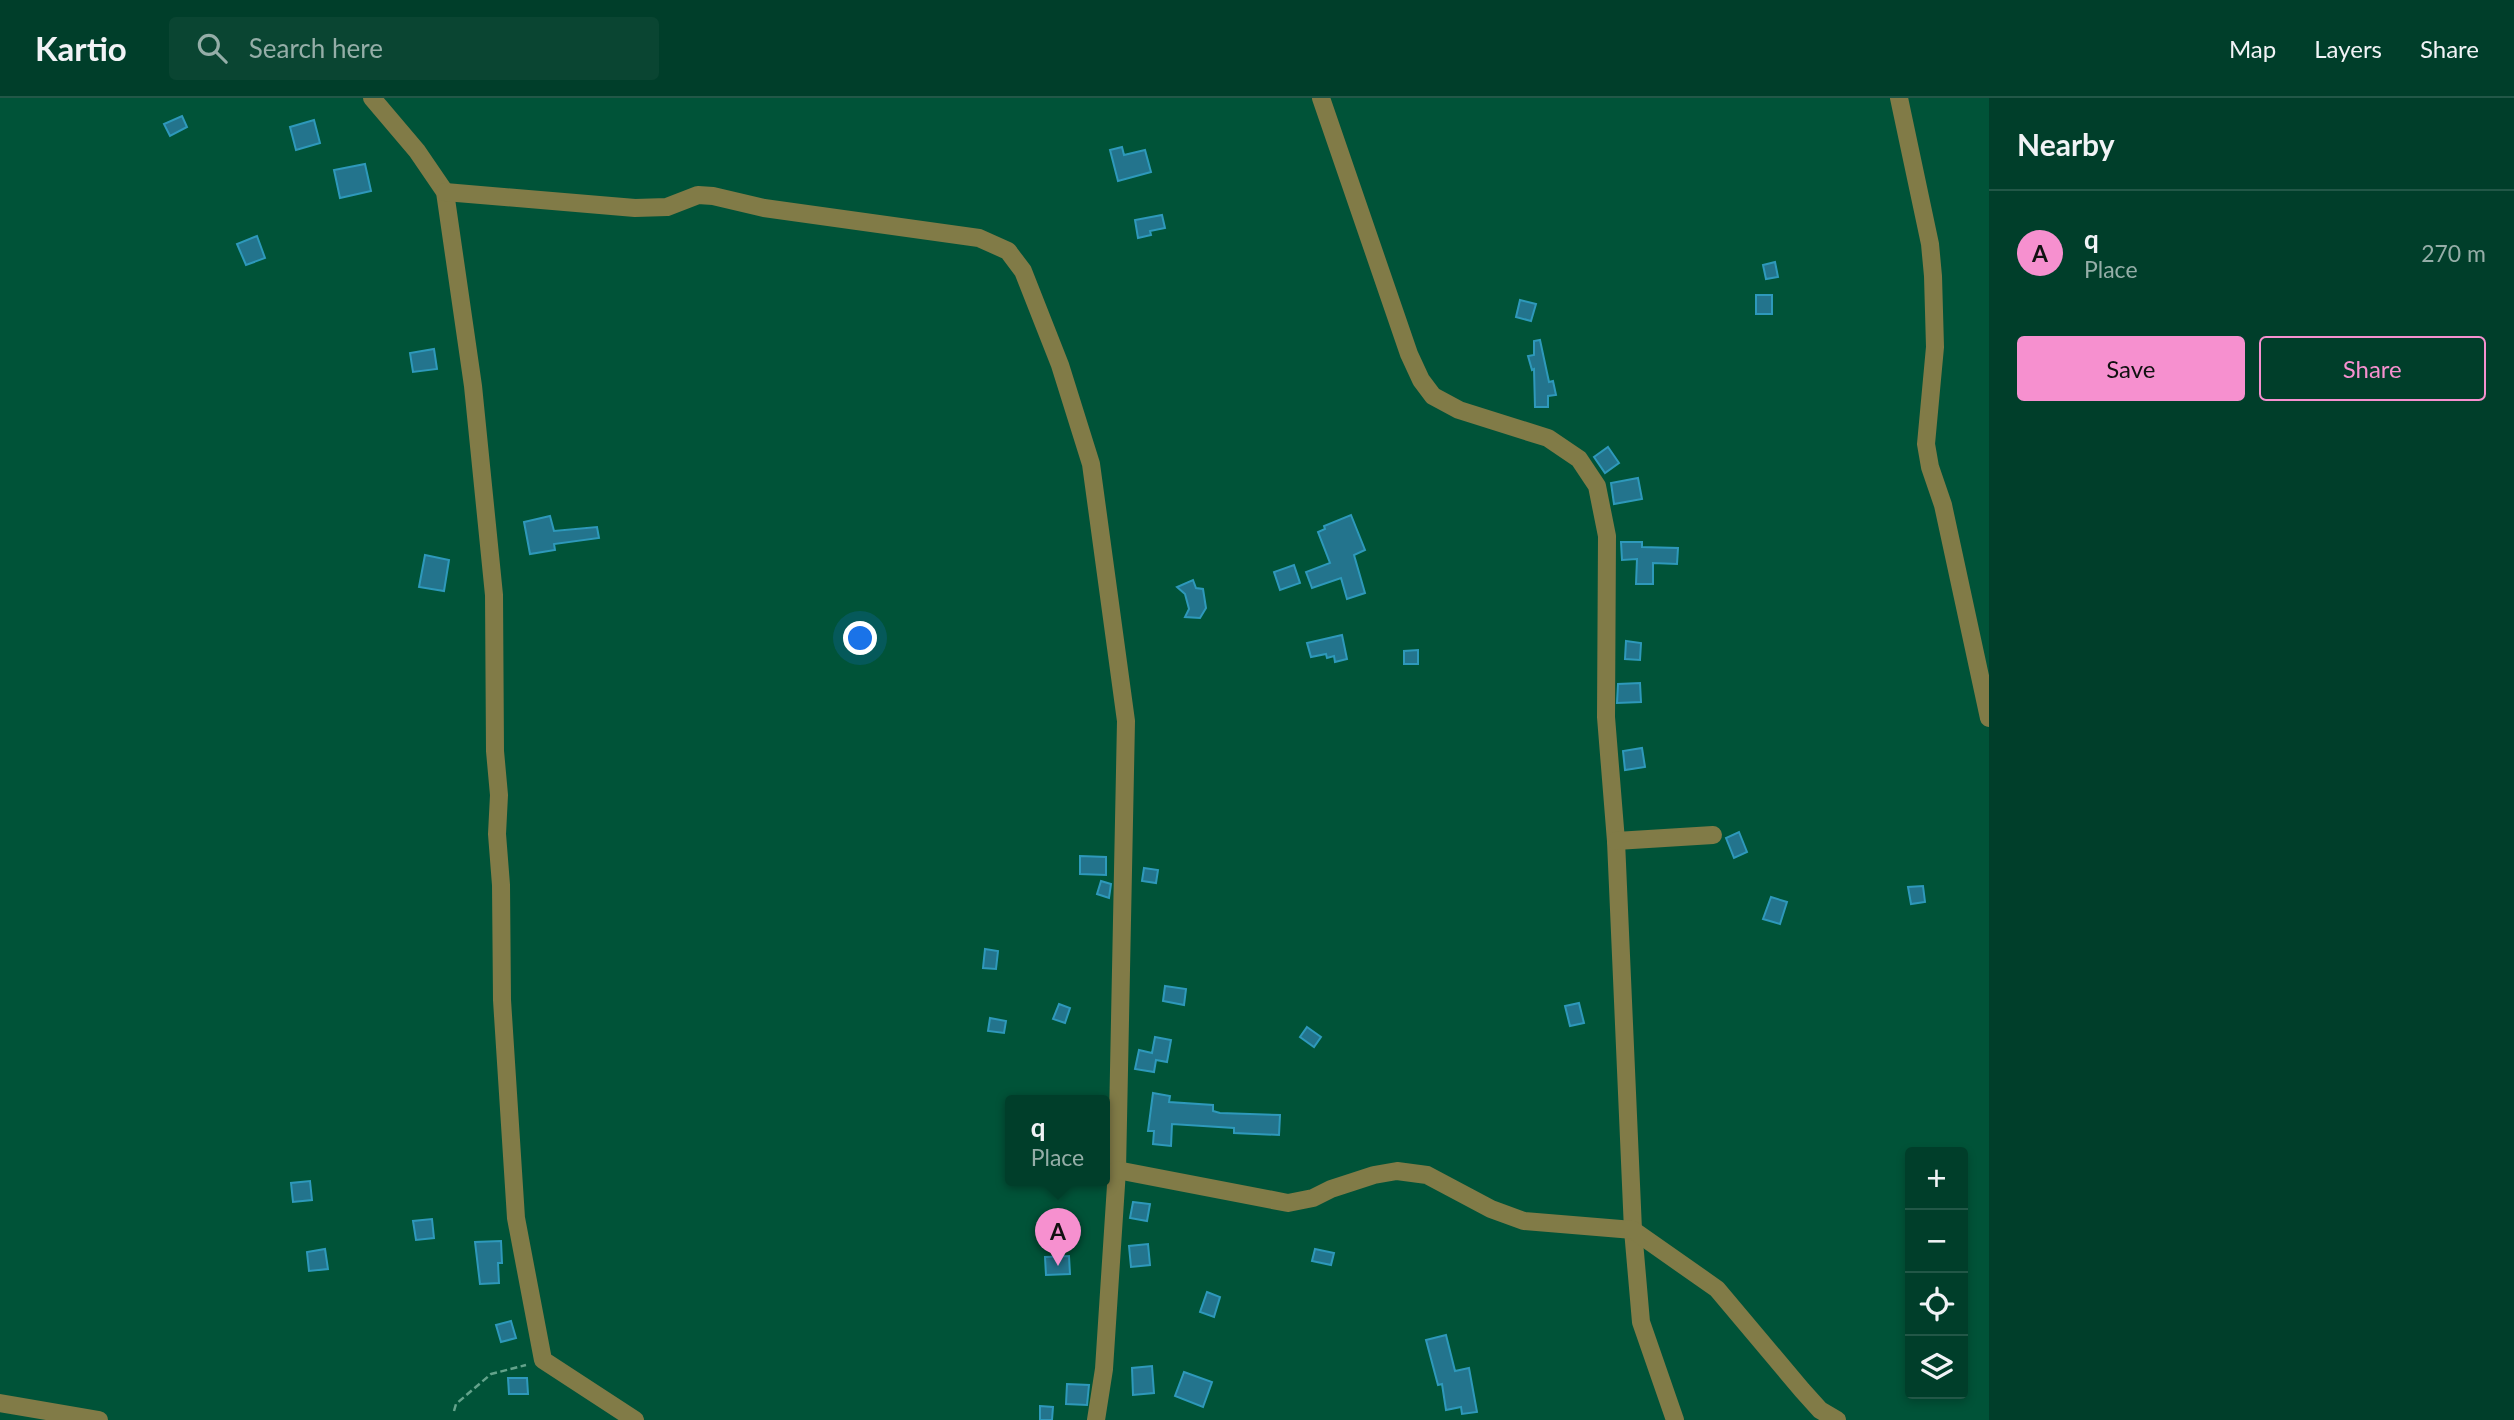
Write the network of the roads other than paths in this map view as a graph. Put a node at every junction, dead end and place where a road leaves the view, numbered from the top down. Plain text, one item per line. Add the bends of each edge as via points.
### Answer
1 (372, 98) edge
2 (1321, 98) edge
3 (1899, 98) edge
4 (445, 192) junction
5 (1989, 718) edge
6 (1713, 835) dead end
7 (1616, 841) junction
8 (1117, 1170) junction
9 (1633, 1230) junction
10 (0, 1403) edge
11 (99, 1420) edge
12 (635, 1420) edge
13 (1096, 1420) edge
14 (1675, 1420) edge
15 (1837, 1420) edge

1 - 4 street
2 - 7 street via 1409,354 1433,396 1459,410 1548,438 1580,458 1597,486 1608,536 1606,717
3 - 5 street via 1933,276 1935,347 1926,444
4 - 8 street via 635,208 667,207 698,195 713,196 764,208 979,238 1008,251 1023,271 1060,365 1091,464 1126,722
4 - 12 street via 475,398 494,595 502,1000 516,1218 543,1360
6 - 7 street
7 - 9 street
8 - 9 street via 1288,1203 1397,1171 1427,1175 1524,1221
8 - 13 street via 1104,1369
9 - 14 street via 1641,1322
9 - 15 street via 1717,1289 1820,1410
10 - 11 street

